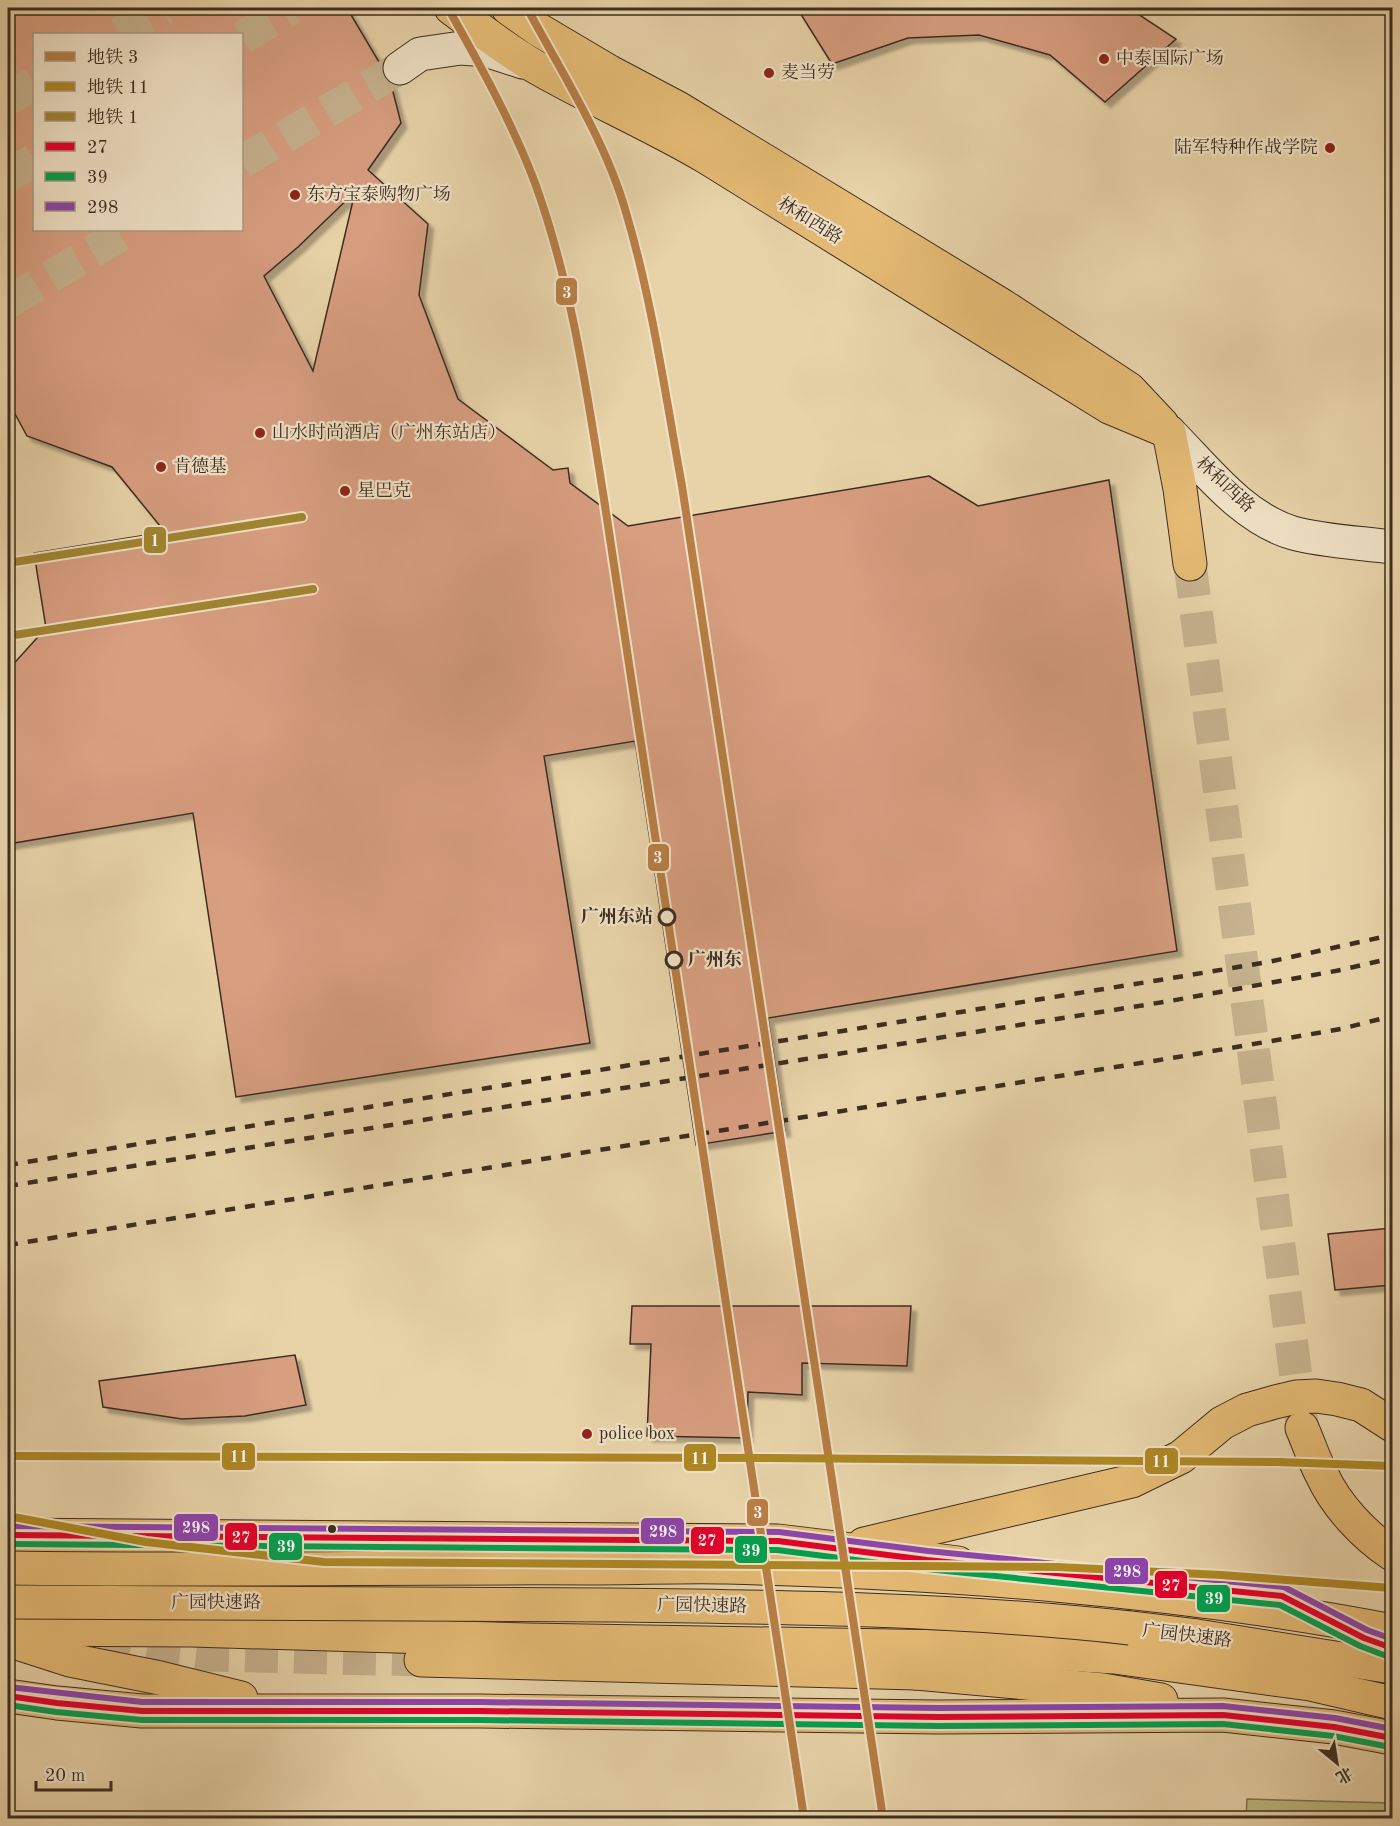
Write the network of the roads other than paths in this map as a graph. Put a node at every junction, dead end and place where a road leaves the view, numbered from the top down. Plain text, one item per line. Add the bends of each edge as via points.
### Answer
1 (452, 8) edge
2 (508, 8) edge
3 (534, 66) junction
4 (1169, 432) junction
5 (1392, 547) edge
6 (1190, 564) tunnel mouth
7 (1392, 1425) edge
8 (1302, 1428) tunnel mouth
9 (8, 1535) edge
10 (843, 1550) junction
11 (1392, 1554) edge
12 (8, 1569) edge
13 (8, 1602) edge
14 (8, 1629) edge
15 (1392, 1631) edge
16 (8, 1640) edge
17 (1392, 1648) edge
18 (421, 1660) tunnel mouth
19 (1392, 1668) edge
20 (916, 1672) junction
21 (1244, 1676) junction
22 (8, 1696) edge
23 (1392, 1703) edge
24 (287, 1709) junction
25 (1263, 1718) junction
26 (1392, 1738) edge

1 - 3 main road, 林和西路
1 - 3 main road via 450,27 410,61 461,48 486,50
2 - 4 main road, 林和西路 via 1003,306 1129,388
3 - 4 main road, 林和西路 via 698,152 1108,407
4 - 5 main road, 林和西路 via 1235,500 1266,521 1293,532
4 - 6 main road
7 - 10 main road via 1361,1405 1337,1399 1316,1396 1275,1402 1222,1423 1181,1457 1132,1481
8 - 11 main road via 1322,1477 1347,1515
9 - 10 main road via 778,1542
10 - 17 main road via 1282,1596 1367,1640
12 - 15 main road, 广园快速路, bridge via 723,1567 972,1578 1190,1599
13 - 19 main road, 广园快速路, bridge via 866,1608 1051,1619 1197,1636
14 - 21 main road via 953,1647 1114,1657
16 - 24 main road via 70,1660
18 - 20 main road
20 - 21 main road
20 - 25 main road via 1103,1690
21 - 23 main road via 1310,1684
22 - 24 main road via 142,1711
24 - 25 main road via 938,1717 1176,1714
25 - 26 main road

